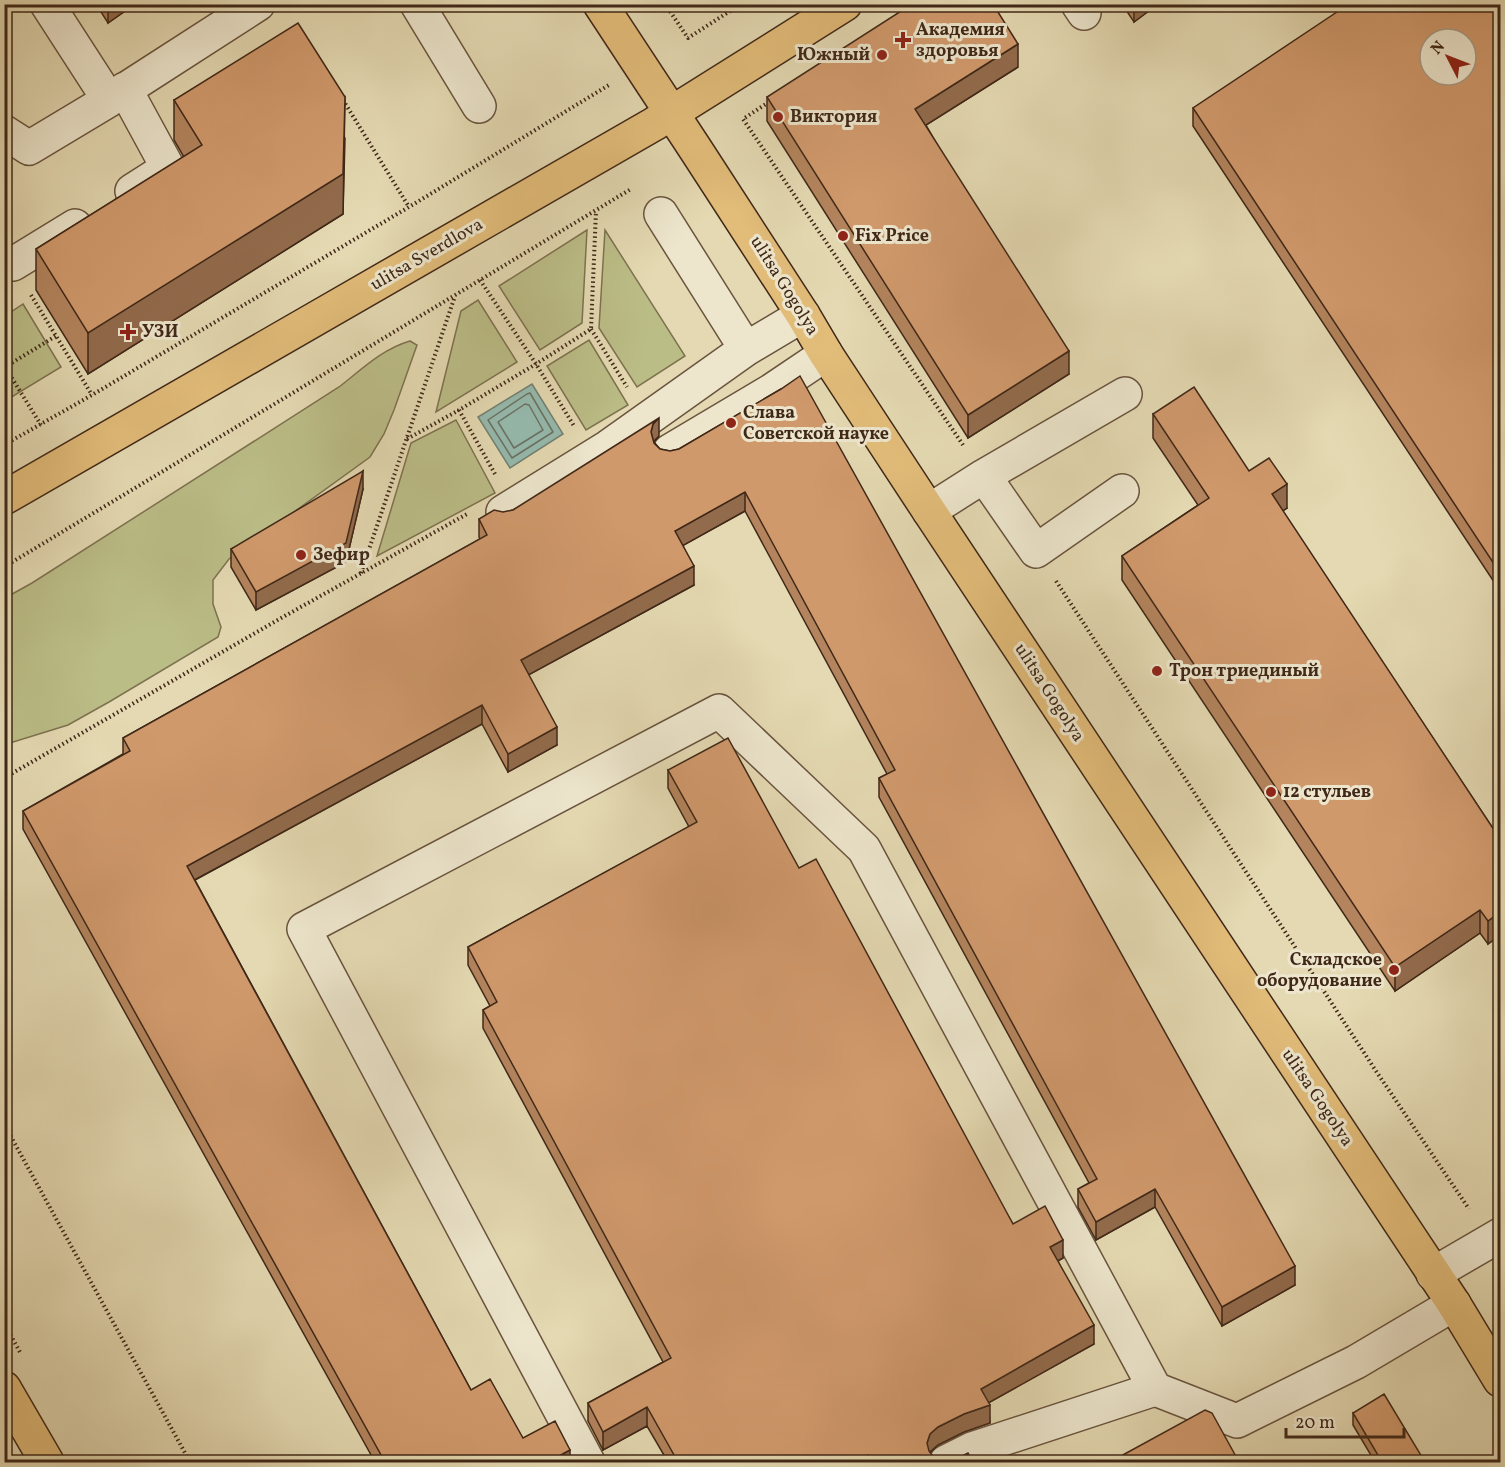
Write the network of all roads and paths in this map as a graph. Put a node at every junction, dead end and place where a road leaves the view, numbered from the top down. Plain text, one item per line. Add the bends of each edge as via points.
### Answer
1 (47, 4) edge
2 (417, 4) edge
3 (600, 4) edge
4 (665, 4) edge
5 (741, 4) edge
6 (845, 4) edge
7 (258, 5) edge
8 (612, 83) dead end
9 (117, 94) junction
10 (340, 95) edge
11 (773, 100) edge
12 (479, 106) dead end
13 (672, 113) junction
14 (4, 132) edge
15 (637, 186) dead end
16 (409, 207) junction
17 (596, 210) junction
18 (661, 214) dead end
19 (13, 264) joint
20 (480, 280) junction
21 (455, 296) junction
22 (803, 315) junction
23 (591, 329) junction
24 (56, 336) junction
25 (746, 349) junction
26 (826, 354) junction
27 (536, 364) junction
28 (5, 366) edge
29 (628, 389) dead end
30 (1125, 394) dead end
31 (92, 395) junction
32 (459, 410) junction
33 (40, 425) junction
34 (578, 433) dead end
35 (406, 439) junction
36 (4, 445) edge
37 (670, 451) edge
38 (984, 476) junction
39 (1122, 491) dead end
40 (501, 496) joint
41 (4, 498) edge
42 (929, 511) junction
43 (470, 512) dead end
44 (1036, 551) junction
45 (4, 567) edge
46 (361, 573) junction
47 (4, 770) edge
48 (12, 774) junction
49 (4, 778) edge
50 (4, 1124) edge
51 (1495, 1238) edge
52 (1433, 1274) junction
53 (1454, 1304) junction
54 (1500, 1380) edge
55 (4, 1388) edge
56 (1155, 1389) junction
57 (966, 1458) edge
58 (47, 1462) edge
59 (190, 1462) edge
60 (588, 1462) edge

1 - 9 lane
2 - 12 lane
3 - 13 main road, ulitsa Gogolya
4 - 5 path via 688,38
6 - 13 main road, ulitsa Sverdlova
7 - 9 lane
8 - 16 path
9 - 14 lane via 29,148
9 - 19 lane via 168,168
10 - 16 path
11 - 38 path via 743,119
13 - 22 main road, ulitsa Gogolya
13 - 41 main road, ulitsa Sverdlova
15 - 17 path
16 - 31 path
17 - 20 path
17 - 23 path
18 - 25 lane
19 - 24 path
20 - 21 path
20 - 27 path
21 - 35 path
21 - 45 path
22 - 25 lane
22 - 26 main road, ulitsa Gogolya
23 - 27 path
23 - 29 path
24 - 28 path
24 - 31 path
25 - 40 lane via 608,447
26 - 37 lane
26 - 42 main road, ulitsa Gogolya
27 - 32 path
27 - 34 path
28 - 33 path
30 - 38 lane
31 - 33 path
32 - 35 path
32 - 40 path
33 - 36 path
35 - 46 path
38 - 42 lane
38 - 44 lane
39 - 44 lane
42 - 52 main road, ulitsa Gogolya
43 - 46 path
44 - 51 path via 1376,1071
46 - 48 path
47 - 48 path
48 - 49 path
50 - 59 path
51 - 52 lane
52 - 53 main road, ulitsa Gogolya
53 - 54 main road, ulitsa Gogolya
53 - 56 lane via 1356,1362 1237,1421
55 - 58 main road
56 - 57 lane
56 - 60 lane via 864,849 719,711 304,929

